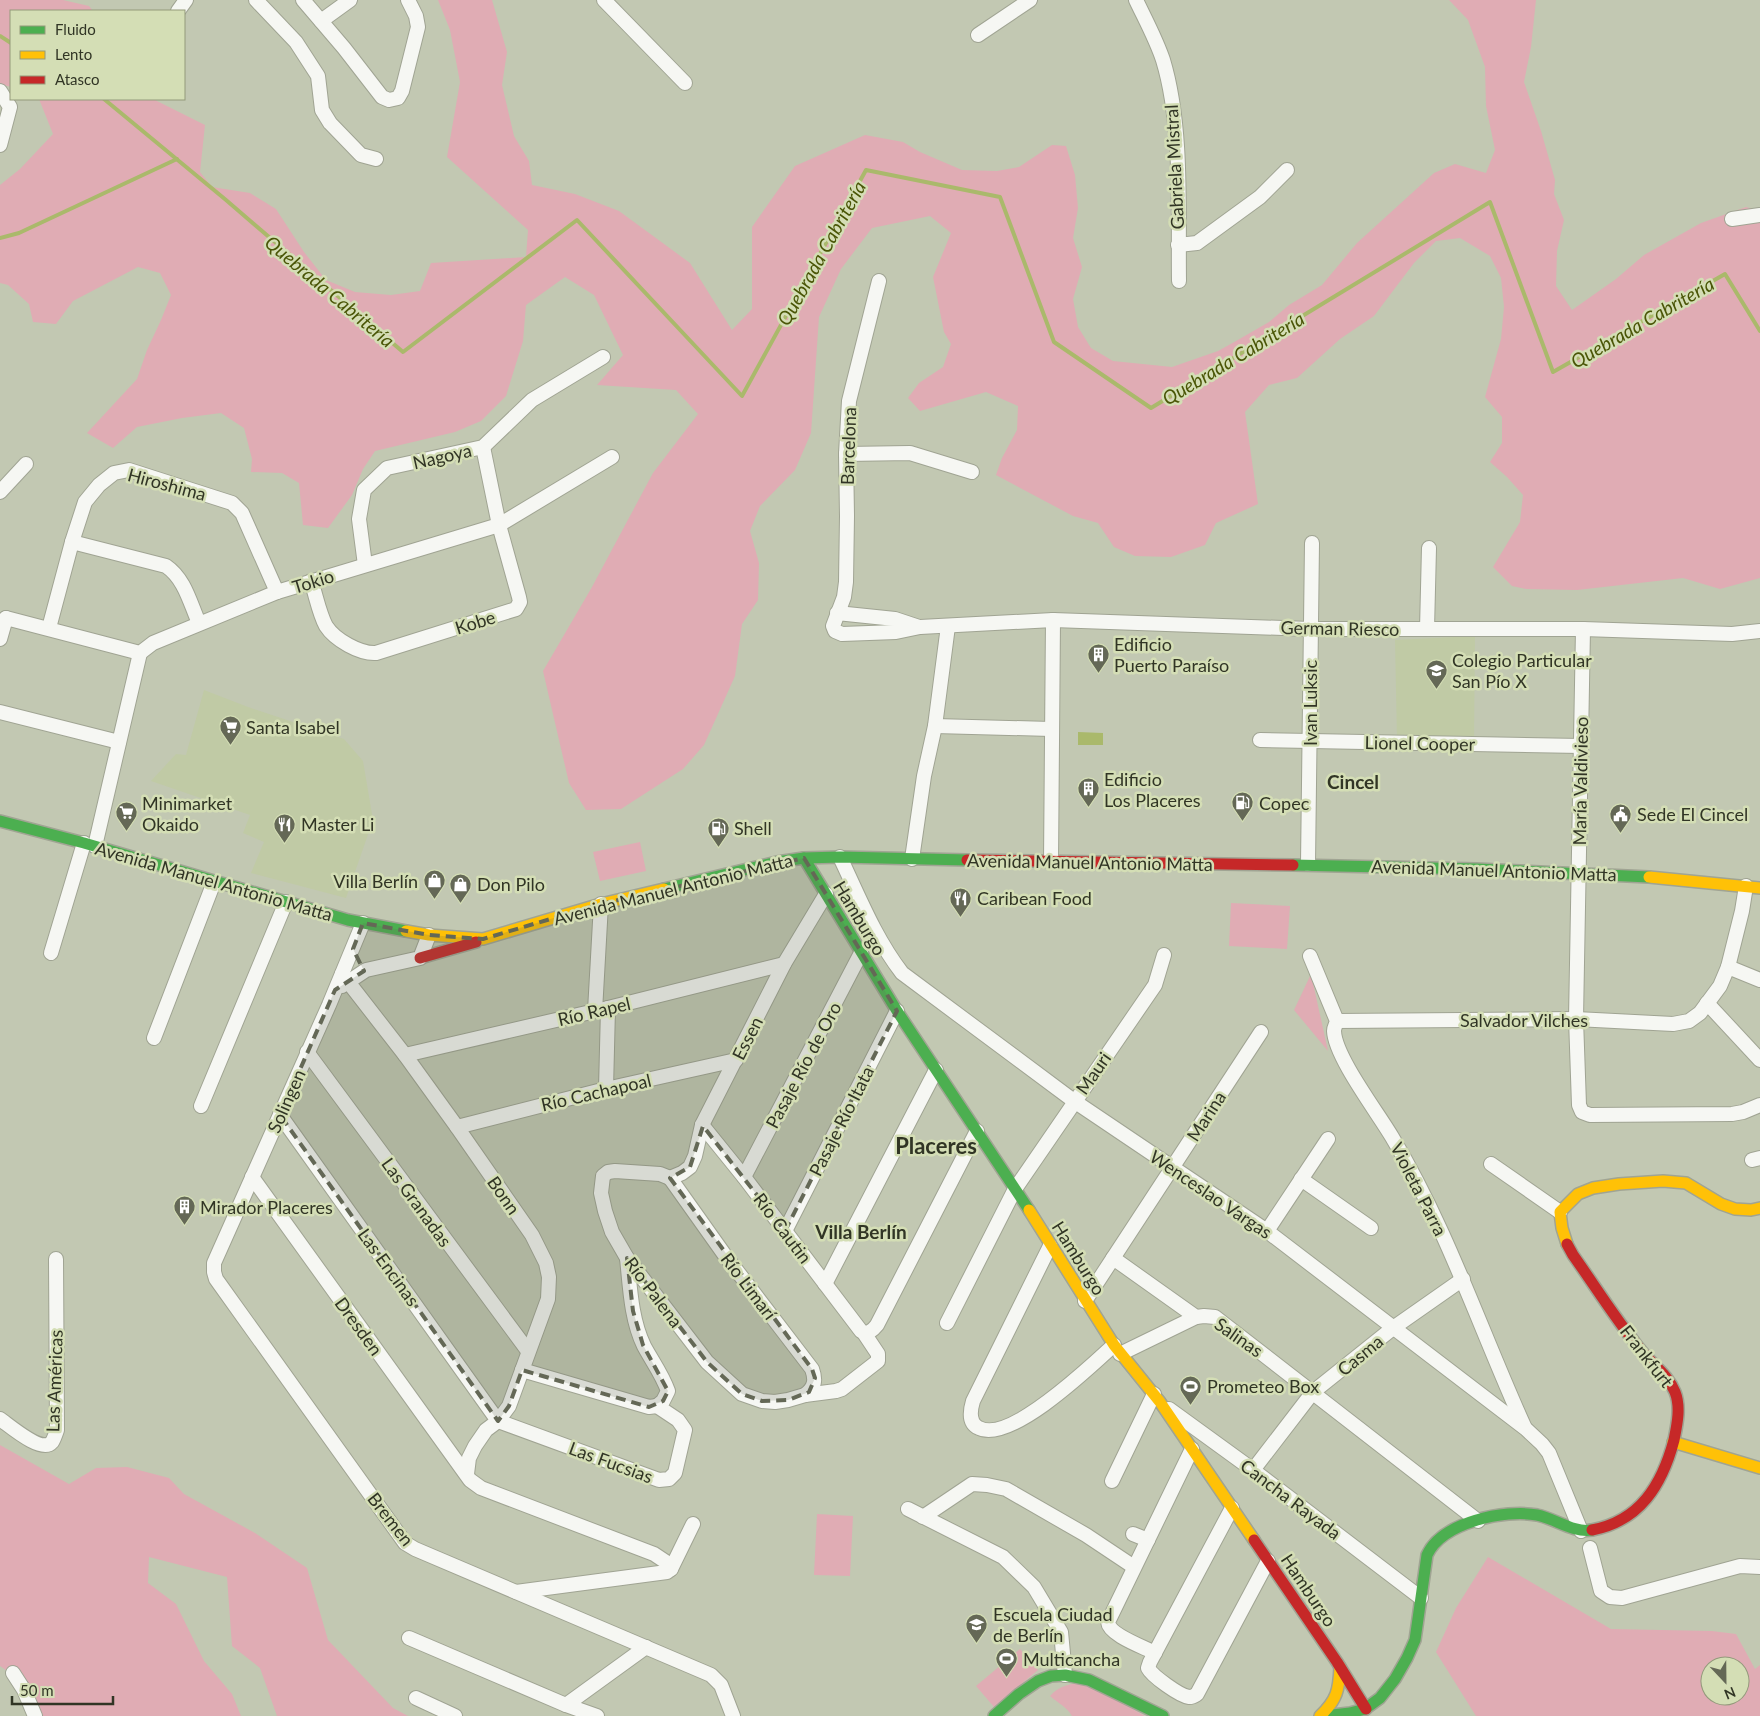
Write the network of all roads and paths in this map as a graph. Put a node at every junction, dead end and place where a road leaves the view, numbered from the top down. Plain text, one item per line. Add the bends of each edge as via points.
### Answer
1 (256, 0) edge
2 (303, 0) edge
3 (350, 0) edge
4 (408, 0) edge
5 (604, 0) edge
6 (1030, 0) edge
7 (1136, 0) edge
8 (321, 21) junction
9 (978, 35) dead end
10 (684, 84) dead end
11 (0, 91) edge
12 (0, 145) edge
13 (376, 159) dead end
14 (1287, 170) dead end
15 (1760, 215) edge
16 (1732, 219) dead end
17 (1178, 245) junction
18 (878, 281) dead end
19 (1179, 281) dead end
20 (603, 357) dead end
21 (483, 447) junction
22 (846, 454) junction
23 (612, 457) dead end
24 (26, 464) dead end
25 (972, 472) dead end
26 (0, 492) edge
27 (499, 525) junction
28 (72, 542) junction
29 (1312, 543) dead end
30 (1429, 548) dead end
31 (365, 565) junction
32 (311, 581) junction
33 (277, 592) junction
34 (837, 613) junction
35 (3, 615) edge
36 (1053, 620) junction
37 (199, 623) junction
38 (948, 626) junction
39 (920, 627) junction
40 (49, 628) junction
41 (1310, 629) junction
42 (1427, 629) junction
43 (1582, 629) junction
44 (1760, 631) edge
45 (0, 639) edge
46 (140, 653) junction
47 (0, 712) edge
48 (935, 726) junction
49 (1051, 730) junction
50 (1260, 740) dead end
51 (1310, 741) junction
52 (119, 742) junction
53 (1581, 746) junction
54 (1, 823) edge
55 (89, 844) junction
56 (840, 857) junction
57 (804, 858) junction
58 (912, 859) junction
59 (1051, 862) junction
60 (1308, 864) junction
61 (1578, 872) junction
62 (214, 882) junction
63 (1746, 886) junction
64 (1760, 888) edge
65 (826, 894) junction
66 (286, 902) junction
67 (602, 904) junction
68 (363, 923) junction
69 (429, 935) junction
70 (483, 939) junction
71 (353, 949) junction
72 (51, 953) dead end
73 (861, 954) junction
74 (1164, 955) dead end
75 (1310, 956) dead end
76 (420, 958) junction
77 (784, 964) junction
78 (1728, 967) junction
79 (366, 970) junction
80 (345, 978) junction
81 (1760, 980) edge
82 (1706, 1005) junction
83 (602, 1009) junction
84 (897, 1011) junction
85 (1576, 1019) junction
86 (1337, 1021) junction
87 (1261, 1032) dead end
88 (154, 1038) dead end
89 (307, 1052) junction
90 (405, 1055) junction
91 (736, 1060) junction
92 (1760, 1060) edge
93 (936, 1070) junction
94 (606, 1089) junction
95 (1074, 1101) junction
96 (1760, 1105) edge
97 (201, 1106) dead end
98 (280, 1115) junction
99 (702, 1125) junction
100 (457, 1127) junction
101 (977, 1131) junction
102 (1328, 1139) dead end
103 (1491, 1164) dead end
104 (1172, 1167) junction
105 (252, 1177) junction
106 (744, 1177) junction
107 (670, 1178) junction
108 (1301, 1179) junction
109 (1015, 1189) junction
110 (1760, 1208) edge
111 (1560, 1212) junction
112 (1371, 1228) dead end
113 (1267, 1231) junction
114 (786, 1232) junction
115 (1050, 1246) junction
116 (627, 1258) junction
117 (1113, 1258) junction
118 (56, 1259) dead end
119 (216, 1279) joint
120 (1463, 1279) junction
121 (825, 1284) junction
122 (1085, 1301) junction
123 (1196, 1317) junction
124 (947, 1322) dead end
125 (1393, 1328) junction
126 (862, 1332) junction
127 (1117, 1350) junction
128 (528, 1351) junction
129 (522, 1370) junction
130 (1313, 1392) junction
131 (805, 1395) junction
132 (1157, 1398) junction
133 (657, 1406) junction
134 (0, 1419) edge
135 (498, 1421) junction
136 (1526, 1429) junction
137 (486, 1430) junction
138 (1673, 1442) junction
139 (1192, 1449) junction
140 (452, 1455) junction
141 (1760, 1468) edge
142 (1253, 1470) junction
143 (467, 1474) junction
144 (1112, 1481) dead end
145 (1232, 1508) junction
146 (908, 1509) dead end
147 (923, 1517) junction
148 (1478, 1521) junction
149 (693, 1524) dead end
150 (1582, 1531) junction
151 (1132, 1534) dead end
152 (1148, 1540) junction
153 (1590, 1548) dead end
154 (1268, 1561) junction
155 (1134, 1567) junction
156 (1760, 1567) edge
157 (671, 1569) junction
158 (515, 1592) junction
159 (1421, 1598) junction
160 (409, 1638) dead end
161 (646, 1646) junction
162 (1156, 1653) junction
163 (1340, 1666) junction
164 (13, 1673) dead end
165 (1065, 1675) junction
166 (416, 1698) dead end
167 (566, 1705) junction
168 (1366, 1709) junction
169 (34, 1716) edge
170 (455, 1716) edge
171 (597, 1716) edge
172 (733, 1716) edge
173 (994, 1716) edge
174 (1163, 1716) edge
175 (1320, 1716) edge
176 (1324, 1716) edge

1 - 13 street via 296,42 318,76 322,110 330,124 361,155
2 - 8 street
3 - 8 street
4 - 8 street via 418,28 402,91 393,100 385,100
5 - 10 street
6 - 9 street
7 - 17 street, Gabriela Mistral via 1162,59 1172,101
11 - 12 street via 10,106
14 - 17 street via 1260,197 1197,243
15 - 16 street
17 - 19 street, Gabriela Mistral
18 - 22 street, Barcelona via 849,401
20 - 21 street, Nagoya via 532,400
21 - 27 street, Kobe
21 - 31 street, Nagoya via 387,468 364,490 359,519
22 - 25 street via 910,454
22 - 34 street, Barcelona via 846,582 844,598
23 - 27 street, Tokio
24 - 26 street
27 - 31 street, Tokio
27 - 32 street, Kobe via 519,597 518,607 376,653 362,652 330,631
28 - 33 street, Hiroshima via 86,502 99,485 114,473 129,470 232,503 242,513
28 - 37 street via 166,566 174,571
28 - 40 street, Hiroshima
29 - 41 street, Ivan Luksic
30 - 42 street
31 - 32 street, Tokio
32 - 33 street, Tokio
33 - 37 street, Tokio
34 - 39 street, German Riesco via 895,619
34 - 39 street, German Riesco via 832,626 842,634 896,632
35 - 40 street
35 - 45 street
36 - 38 street, German Riesco
36 - 41 street, German Riesco
36 - 49 street
37 - 46 street, Tokio via 153,643
38 - 39 street, German Riesco
38 - 48 street
40 - 46 street
41 - 42 street, German Riesco
41 - 51 street, Ivan Luksic
42 - 43 street, German Riesco
43 - 44 street, German Riesco via 1732,634
43 - 53 street, María Valdivieso
46 - 52 street
47 - 52 street
48 - 49 street
48 - 58 street
49 - 59 street
50 - 51 street, Lionel Cooper
51 - 53 street, Lionel Cooper
51 - 60 street, Ivan Luksic
52 - 55 street
53 - 61 street, María Valdivieso
54 - 55 street, Avenida Manuel Antonio Matta
55 - 62 street, Avenida Manuel Antonio Matta
55 - 72 street
56 - 57 street, Avenida Manuel Antonio Matta
56 - 58 street, Avenida Manuel Antonio Matta
56 - 95 street, Wenceslao Vargas via 875,931 902,973
57 - 65 street, Hamburgo
57 - 67 street, Avenida Manuel Antonio Matta
58 - 59 street, Avenida Manuel Antonio Matta
59 - 60 street, Avenida Manuel Antonio Matta
60 - 61 street, Avenida Manuel Antonio Matta
61 - 63 street, Avenida Manuel Antonio Matta
61 - 85 street, María Valdivieso
62 - 66 street, Avenida Manuel Antonio Matta
62 - 88 street
63 - 64 street, Avenida Manuel Antonio Matta
63 - 78 street, Salvador Vilches
65 - 73 street, Hamburgo
65 - 77 street, Essen
66 - 68 street, Avenida Manuel Antonio Matta
66 - 97 street
67 - 70 street, Avenida Manuel Antonio Matta
67 - 83 street
68 - 69 street, Avenida Manuel Antonio Matta
68 - 71 street
69 - 70 street, Avenida Manuel Antonio Matta
69 - 76 street
70 - 76 street
71 - 79 street via 356,962
71 - 80 street
73 - 84 street, Hamburgo
73 - 106 street, Pasaje Río de Oro
74 - 95 street, Mauri via 1155,985
75 - 86 street, Violeta Parra
76 - 79 street
77 - 83 street, Río Rapel
77 - 91 street, Essen
78 - 81 street
78 - 82 street, Salvador Vilches via 1720,986
79 - 80 street
80 - 89 street, Solingen via 335,990
80 - 90 street, Bonn
82 - 85 street, Salvador Vilches via 1695,1017 1683,1023
82 - 92 street
83 - 90 street, Río Rapel
83 - 94 street
84 - 93 street, Hamburgo
84 - 114 street, Pasaje Río Itata
85 - 86 street, Salvador Vilches
85 - 96 street, María Valdivieso via 1579,1105 1582,1112 1590,1115 1732,1114
86 - 120 street, Violeta Parra via 1335,1037 1342,1056 1411,1171
87 - 104 street, Marina
89 - 98 street, Solingen
89 - 128 street, Las Granadas
90 - 100 street, Bonn
91 - 94 street, Río Cachapoal
91 - 99 street, Essen
93 - 101 street, Hamburgo
93 - 121 street
94 - 100 street, Río Cachapoal
95 - 104 street, Wenceslao Vargas
95 - 109 street, Mauri
98 - 105 street, Solingen
98 - 135 street, Las Encinas
99 - 106 street, Río Cautin
99 - 107 street, Essen via 690,1166
100 - 128 street, Bonn via 532,1235 546,1263 550,1277 548,1299
101 - 109 street, Hamburgo
101 - 126 street via 877,1325 872,1331
102 - 108 street
103 - 111 street
104 - 113 street, Wenceslao Vargas
104 - 117 street, Marina
105 - 119 street, Solingen via 214,1263
105 - 140 street, Dresden
106 - 114 street, Río Cautin
107 - 116 street, Río Palena via 660,1174 615,1171 603,1176 601,1193 605,1211 612,1232
107 - 131 street, Río Limarí via 812,1369 814,1385
108 - 112 street
108 - 113 street
109 - 115 street, Hamburgo
109 - 124 street, Mauri
110 - 111 street via 1749,1211 1732,1208 1682,1182 1667,1181 1587,1189
111 - 138 street, Frankfurt via 1561,1229 1573,1256 1639,1350 1670,1382 1676,1394 1678,1413
113 - 125 street, Wenceslao Vargas
114 - 121 street, Río Cautin
115 - 122 street, Hamburgo
115 - 127 street via 973,1402 970,1419 987,1432 1005,1427 1047,1403
116 - 131 street, Río Palena via 707,1362 742,1394 775,1402
116 - 133 street via 633,1311 643,1345 664,1378 668,1391
117 - 122 street, Marina
117 - 123 street, Salinas
118 - 134 street, Las Américas via 57,1430 52,1442 38,1445
119 - 158 street, Bremen via 406,1543
120 - 125 street, Casma
120 - 136 street, Violeta Parra
121 - 126 street, Río Cautin
122 - 127 street, Hamburgo
123 - 127 street
123 - 130 street, Salinas via 1215,1317
125 - 130 street, Casma
125 - 136 street, Wenceslao Vargas
126 - 131 street, Río Palena via 878,1354 878,1361 842,1389
127 - 132 street, Hamburgo
128 - 129 street, Bonn
129 - 133 street via 649,1407
129 - 135 street, Bonn via 510,1406
130 - 142 street, Casma
130 - 148 street, Salinas
132 - 139 street, Hamburgo
132 - 142 street, Cancha Rayada
132 - 144 street
133 - 135 street, Las Fucsias via 678,1420 685,1430 675,1473 669,1479 659,1480
135 - 137 street, Bonn
136 - 150 street, Wenceslao Vargas via 1549,1453
137 - 140 street, Bonn
137 - 143 street, Bonn via 469,1458
138 - 141 street
138 - 150 street, Frankfurt via 1664,1472 1644,1502 1605,1528
139 - 145 street, Hamburgo
139 - 152 street
140 - 143 street, Dresden
142 - 159 street, Cancha Rayada
143 - 157 street, Dresden via 480,1488 654,1554
145 - 154 street, Hamburgo
145 - 162 street
146 - 147 street
147 - 155 street via 972,1484 1006,1489
147 - 165 street via 1003,1557 1034,1587 1061,1632
148 - 150 street, Frankfurt via 1520,1513
148 - 159 street, Frankfurt via 1454,1528 1433,1544 1426,1558
149 - 157 street
151 - 152 street
152 - 155 street
153 - 156 street via 1601,1591 1610,1597 1622,1598 1740,1566
154 - 162 street via 1194,1696 1187,1696 1155,1677 1148,1668
154 - 163 street, Hamburgo
155 - 162 street via 1108,1626
157 - 158 street via 660,1574
158 - 161 street, Bremen
159 - 168 street, Frankfurt via 1410,1651 1388,1688
160 - 167 street
161 - 167 street
161 - 172 street, Bremen via 711,1675 721,1685
163 - 168 street, Hamburgo
163 - 175 street via 1336,1696
164 - 169 street
165 - 173 street via 1038,1681
165 - 174 street via 1089,1680
166 - 170 street
167 - 171 street
168 - 176 street

